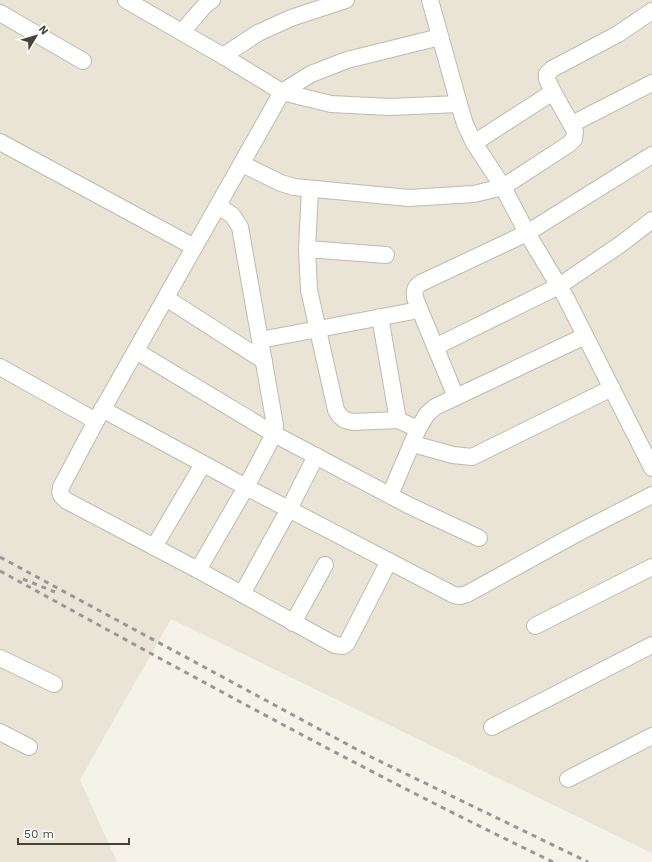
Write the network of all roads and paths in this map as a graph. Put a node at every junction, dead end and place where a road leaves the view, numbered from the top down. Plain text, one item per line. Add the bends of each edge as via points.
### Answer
1 (126, 0) edge
2 (212, 0) edge
3 (346, 0) edge
4 (430, 0) edge
5 (652, 11) edge
6 (0, 13) edge
7 (182, 32) junction
8 (440, 37) junction
9 (223, 56) junction
10 (83, 61) dead end
11 (652, 83) edge
12 (282, 92) junction
13 (553, 92) junction
14 (459, 104) junction
15 (572, 124) junction
16 (0, 142) edge
17 (474, 143) junction
18 (652, 155) edge
19 (242, 164) junction
20 (503, 187) junction
21 (310, 189) junction
22 (218, 206) junction
23 (652, 220) edge
24 (527, 233) junction
25 (194, 247) junction
26 (307, 249) junction
27 (386, 255) dead end
28 (559, 286) junction
29 (166, 298) junction
30 (420, 310) junction
31 (380, 317) junction
32 (318, 329) junction
33 (585, 336) junction
34 (260, 340) junction
35 (435, 347) junction
36 (136, 351) junction
37 (264, 361) junction
38 (0, 366) edge
39 (612, 388) junction
40 (456, 397) junction
41 (99, 415) junction
42 (398, 420) junction
43 (274, 434) junction
44 (416, 436) junction
45 (316, 456) junction
46 (203, 464) junction
47 (652, 468) edge
48 (246, 487) junction
49 (390, 495) junction
50 (652, 495) edge
51 (289, 509) junction
52 (480, 538) dead end
53 (154, 547) junction
54 (390, 561) junction
55 (325, 565) dead end
56 (652, 567) edge
57 (198, 570) junction
58 (242, 594) junction
59 (294, 623) junction
60 (535, 626) dead end
61 (652, 645) edge
62 (0, 658) edge
63 (54, 684) dead end
64 (492, 727) dead end
65 (0, 732) edge
66 (652, 736) edge
67 (29, 747) dead end
68 (568, 779) dead end

1 - 7 street
2 - 7 street
3 - 9 street via 292,18 258,33
4 - 8 street
5 - 13 street via 618,34 552,69 547,74 547,79
6 - 10 street
7 - 9 street
8 - 12 street via 347,60 311,74
8 - 14 street
9 - 12 street
11 - 15 street
12 - 14 street via 331,104 389,107
12 - 19 street
13 - 15 street
13 - 17 street
14 - 17 street
15 - 20 street via 575,131 574,139 569,144
16 - 25 street
17 - 20 street
18 - 24 street
19 - 21 street via 294,187
19 - 22 street
20 - 21 street via 474,194 409,198
20 - 24 street
21 - 26 street
22 - 25 street
22 - 34 street via 232,215 240,227
23 - 28 street
24 - 28 street
24 - 30 street via 421,283 414,291
25 - 29 street
26 - 27 street
26 - 32 street via 309,290
28 - 33 street
28 - 35 street
29 - 36 street
29 - 37 street
30 - 31 street
30 - 35 street
31 - 32 street
31 - 42 street
32 - 34 street
32 - 42 street via 336,410 340,416 353,422
33 - 39 street
33 - 40 street
34 - 37 street
35 - 40 street
36 - 41 street
36 - 43 street
37 - 43 street via 273,410
38 - 41 street
39 - 44 street via 472,456 453,454
39 - 47 street
40 - 44 street via 426,414
41 - 46 street
41 - 53 street via 61,487 62,497
42 - 44 street
43 - 45 street
43 - 48 street
44 - 49 street
45 - 49 street
45 - 51 street
46 - 48 street
46 - 53 street
48 - 51 street
48 - 57 street
49 - 52 street
50 - 54 street via 460,596
51 - 54 street
51 - 58 street
53 - 57 street
54 - 59 street via 347,643 343,646 335,645
55 - 59 street
56 - 60 street
57 - 58 street
58 - 59 street
61 - 64 street
62 - 63 street
65 - 67 street
66 - 68 street

